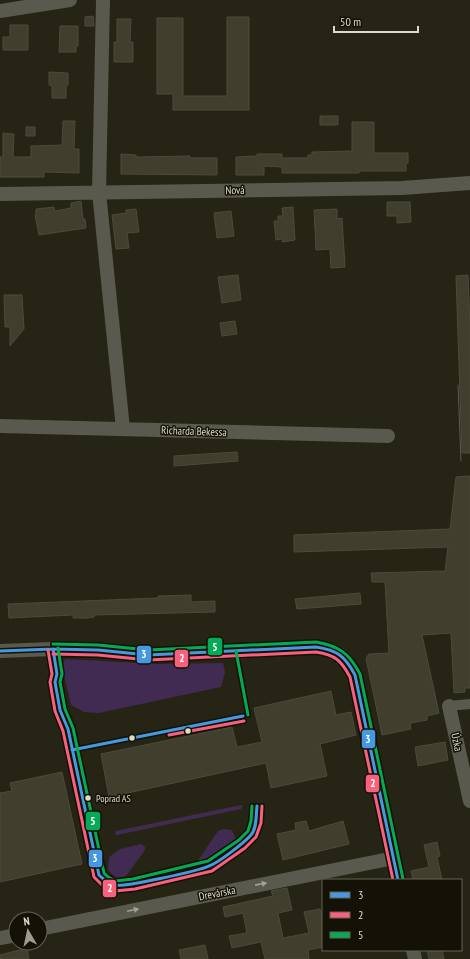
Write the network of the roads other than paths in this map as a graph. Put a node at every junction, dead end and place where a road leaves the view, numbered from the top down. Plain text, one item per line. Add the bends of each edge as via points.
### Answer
1 (70, 0) edge
2 (102, 0) edge
3 (0, 11) edge
4 (470, 183) edge
5 (99, 192) junction
6 (0, 194) edge
7 (0, 426) edge
8 (123, 429) junction
9 (388, 436) dead end
10 (0, 650) edge
11 (470, 704) edge
12 (449, 706) joint
13 (470, 801) edge
14 (394, 858) junction
15 (398, 879) edge
16 (48, 928) edge

1 - 3 street
2 - 5 street
4 - 5 street, Nová via 402,188
5 - 6 street, Nová
5 - 8 street
7 - 8 street, Richarda Bekessa
8 - 9 street, Richarda Bekessa
10 - 14 street via 98,650 148,655 316,647 329,648 339,653 349,663 355,675
11 - 12 street
12 - 13 street, Úzka
14 - 15 street
16 -> 14 street, Drevárska

